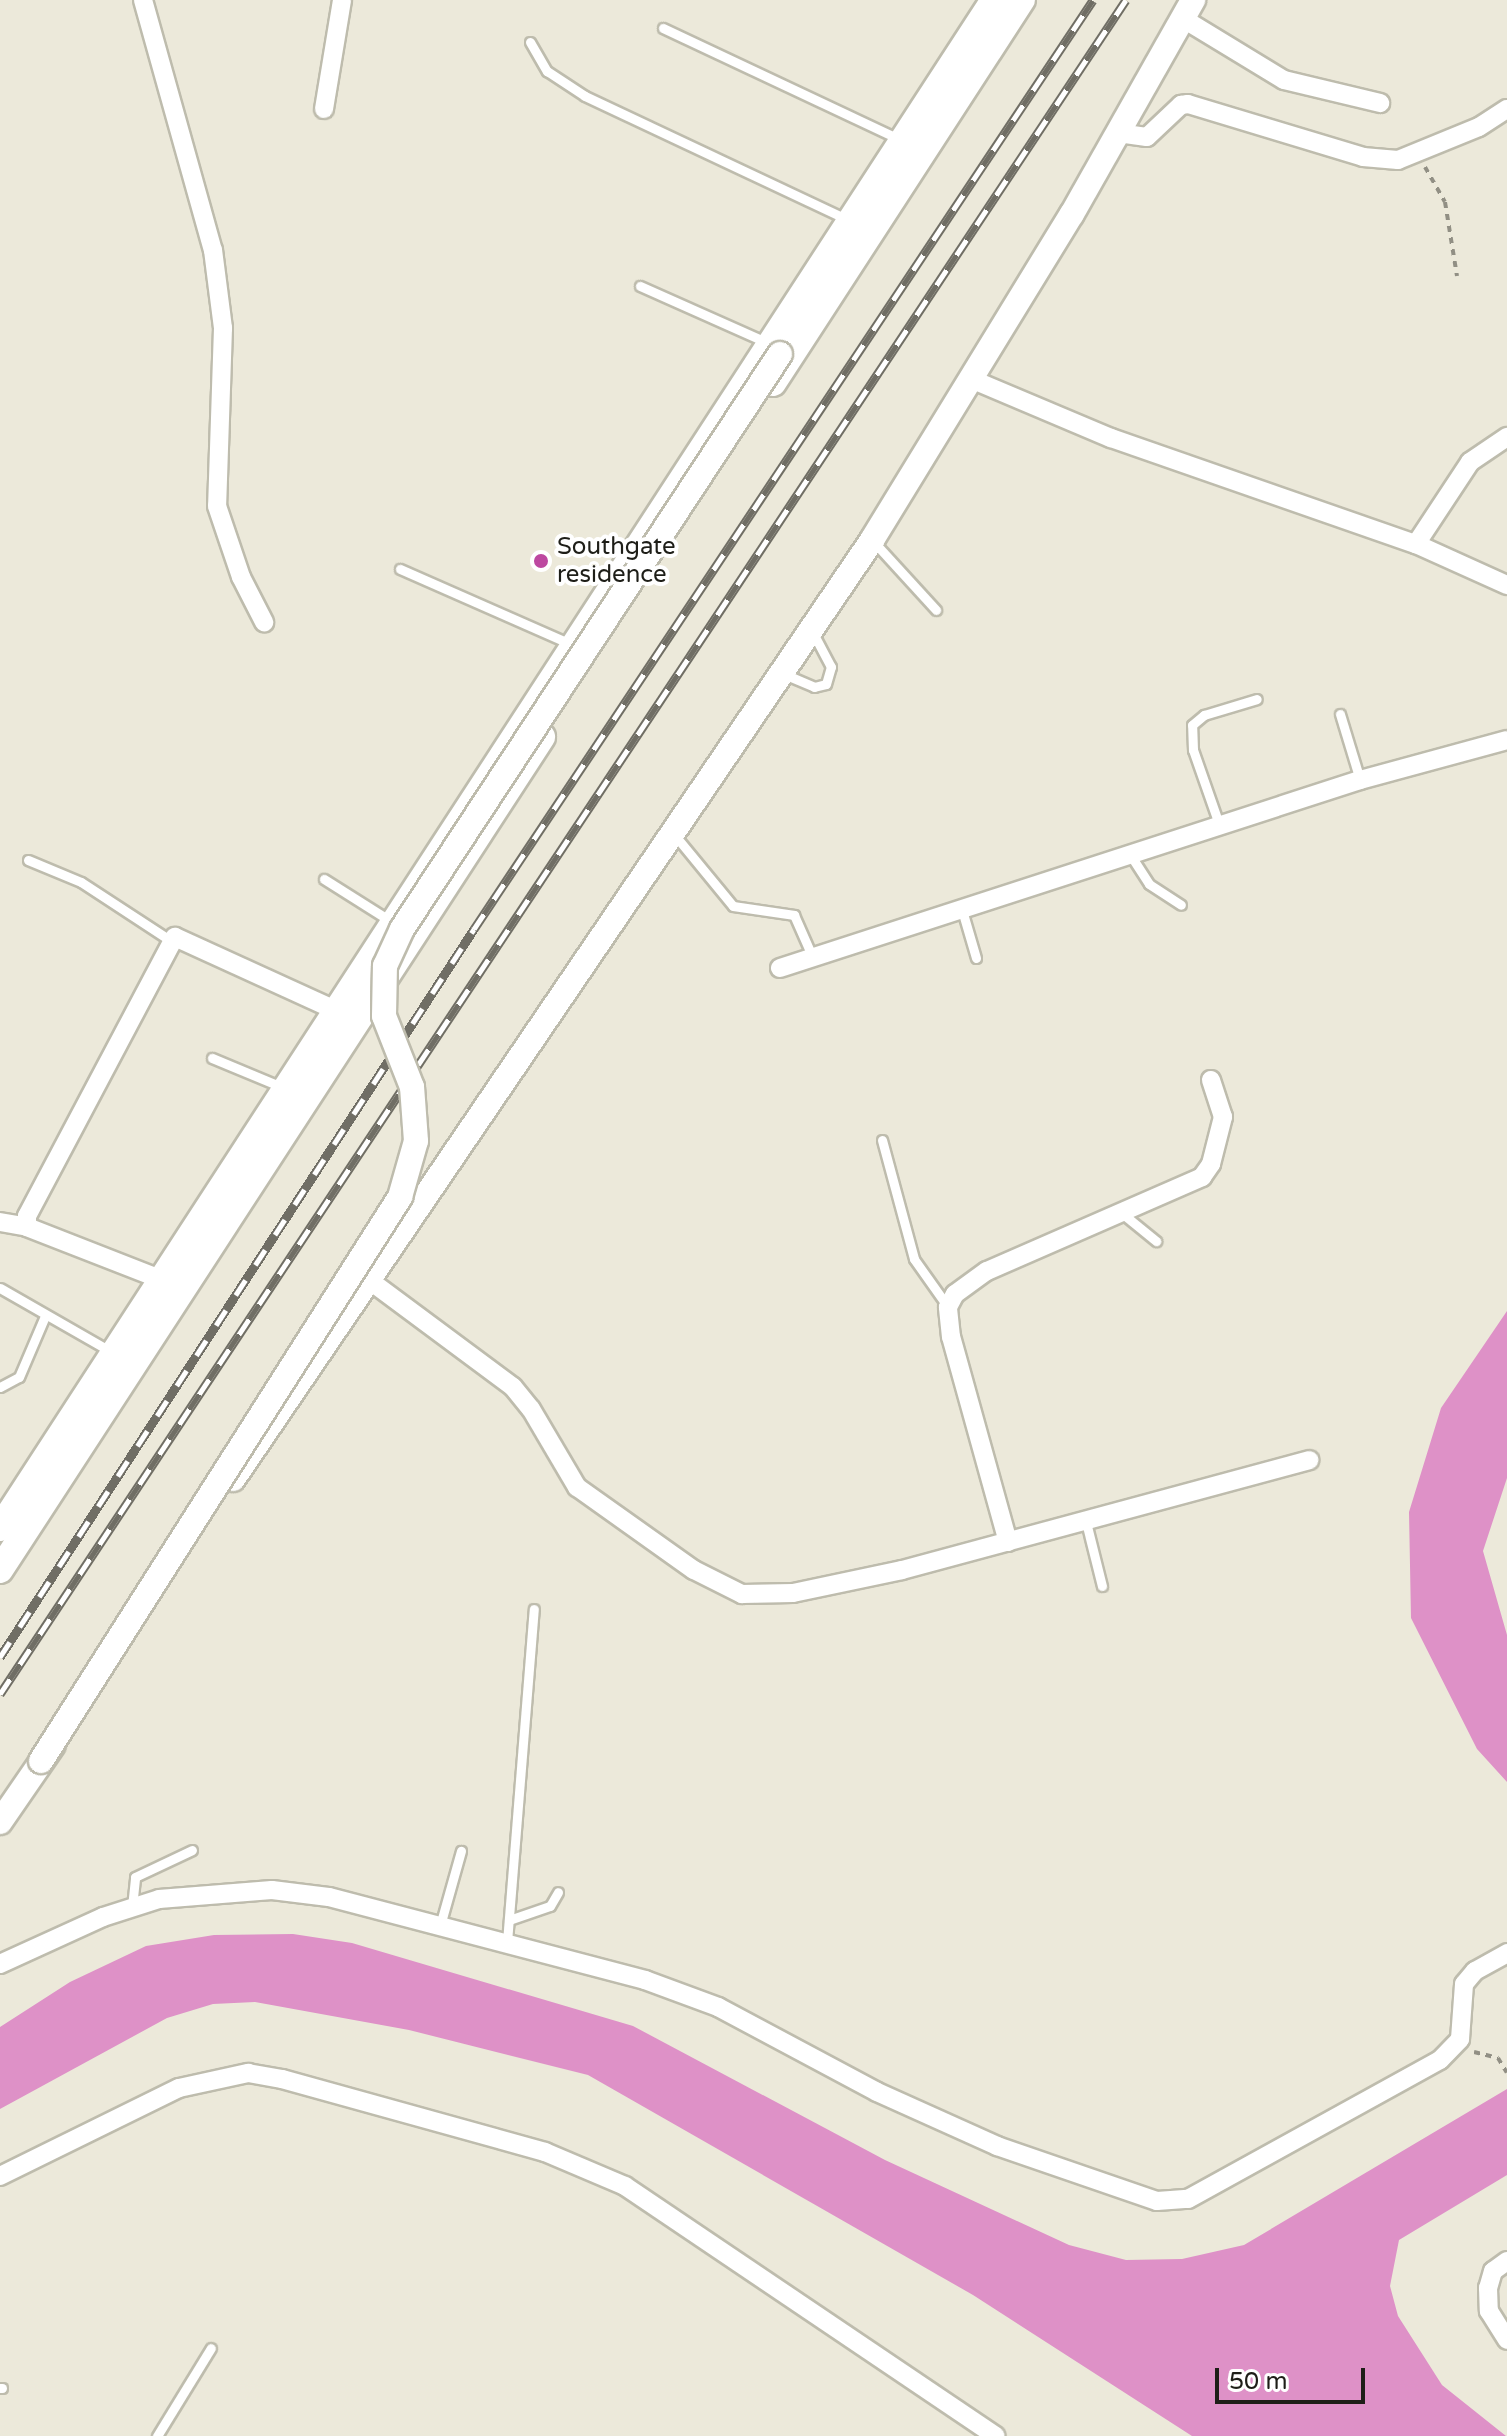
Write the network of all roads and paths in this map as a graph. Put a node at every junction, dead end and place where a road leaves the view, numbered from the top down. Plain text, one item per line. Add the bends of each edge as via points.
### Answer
1 (143, 0) edge
2 (342, 0) edge
3 (994, 0) edge
4 (1022, 0) edge
5 (1187, 9) edge
6 (663, 28) dead end
7 (530, 42) dead end
8 (1380, 103) dead end
9 (324, 109) dead end
10 (1507, 109) edge
11 (1118, 133) junction
12 (902, 141) junction
13 (1414, 153) junction
14 (849, 221) junction
15 (1457, 276) dead end
16 (640, 286) dead end
17 (784, 338) junction
18 (971, 379) junction
19 (1507, 437) edge
20 (872, 540) junction
21 (1416, 544) junction
22 (400, 569) dead end
23 (1507, 585) edge
24 (936, 610) dead end
25 (264, 622) dead end
26 (812, 631) junction
27 (573, 645) junction
28 (783, 673) junction
29 (1257, 699) dead end
30 (1340, 714) dead end
31 (1507, 740) edge
32 (1360, 780) junction
33 (1220, 827) junction
34 (673, 833) junction
35 (1131, 856) junction
36 (28, 860) dead end
37 (324, 879) dead end
38 (1181, 905) dead end
39 (962, 910) junction
40 (392, 922) junction
41 (171, 941) junction
42 (813, 958) junction
43 (976, 958) dead end
44 (780, 968) dead end
45 (335, 1010) junction
46 (212, 1058) dead end
47 (1211, 1080) dead end
48 (285, 1088) junction
49 (882, 1140) dead end
50 (1123, 1214) junction
51 (0, 1222) edge
52 (27, 1227) junction
53 (1156, 1241) dead end
54 (163, 1280) junction
55 (369, 1280) junction
56 (0, 1288) edge
57 (948, 1307) junction
58 (45, 1316) junction
59 (124, 1359) junction
60 (0, 1387) edge
61 (1309, 1460) dead end
62 (1086, 1522) junction
63 (0, 1528) edge
64 (1008, 1542) junction
65 (0, 1570) edge
66 (1102, 1586) dead end
67 (534, 1609) dead end
68 (41, 1761) junction
69 (0, 1822) edge
70 (192, 1850) dead end
71 (461, 1851) dead end
72 (558, 1892) dead end
73 (132, 1907) junction
74 (509, 1920) junction
75 (441, 1922) junction
76 (507, 1942) junction
77 (1507, 1953) edge
78 (0, 1964) edge
79 (1440, 2060) junction
80 (1507, 2073) edge
81 (0, 2176) edge
82 (1507, 2261) edge
83 (1507, 2340) edge
84 (211, 2348) dead end
85 (157, 2436) edge
86 (995, 2436) edge

1 - 25 street via 213,250 223,328 217,506 241,577
2 - 9 street
3 - 12 main road
4 - 17 main road
5 - 8 street via 1284,80
5 - 11 street
6 - 12 lane
7 - 14 lane via 547,71 585,96
10 - 13 street via 1479,127
11 - 13 street via 1147,137 1188,104 1363,157 1398,160
11 - 18 street
12 - 14 main road
13 - 15 path via 1445,202
14 - 17 main road
16 - 17 lane
17 - 27 main road
17 - 59 main road
17 - 68 street, bridge via 402,929 385,966 384,1004 412,1087 416,1141 400,1197
18 - 20 street
18 - 21 street via 1111,438
19 - 21 street via 1470,462
20 - 24 lane
20 - 26 street
21 - 23 street
22 - 27 lane
26 - 28 street
26 - 28 lane via 831,667 826,684 814,687
27 - 40 main road
28 - 34 street
29 - 33 lane via 1204,715 1192,725 1193,750
30 - 32 lane
31 - 32 street
32 - 33 street
33 - 35 street
34 - 42 lane via 733,906 794,915
34 - 55 street
35 - 38 lane via 1149,884
35 - 39 street
36 - 41 lane via 81,882
37 - 40 lane
39 - 42 street
39 - 43 lane
40 - 45 main road
41 - 45 street via 175,937
41 - 52 street via 27,1216
42 - 44 street
45 - 48 main road
46 - 48 lane
47 - 50 street via 1223,1117 1211,1164 1202,1177
48 - 54 main road
49 - 57 lane via 914,1259
50 - 53 lane
50 - 57 street via 987,1271 969,1281
51 - 52 street
52 - 54 street
54 - 59 main road
55 - 64 street via 513,1387 577,1487 683,1563 742,1594 793,1593
55 - 68 street
56 - 58 lane
57 - 64 street via 951,1337
58 - 59 lane
58 - 60 lane via 19,1377
59 - 63 main road
59 - 65 main road
61 - 62 street
62 - 64 street
62 - 66 lane
67 - 74 lane
68 - 69 street
70 - 73 lane via 135,1877
71 - 75 lane
72 - 74 lane via 550,1906
73 - 75 street via 203,1893 272,1890
73 - 78 street
74 - 76 lane
75 - 76 street
76 - 79 street via 645,1980 718,2007 877,2092 997,2146 1157,2201 1188,2199
77 - 79 street via 1475,1971 1464,1984 1460,2039
79 - 80 path via 1479,2051 1498,2058
81 - 86 street via 179,2088 248,2073 282,2079 545,2152 625,2186
82 - 83 street via 1493,2271 1488,2288 1489,2311
84 - 85 lane

